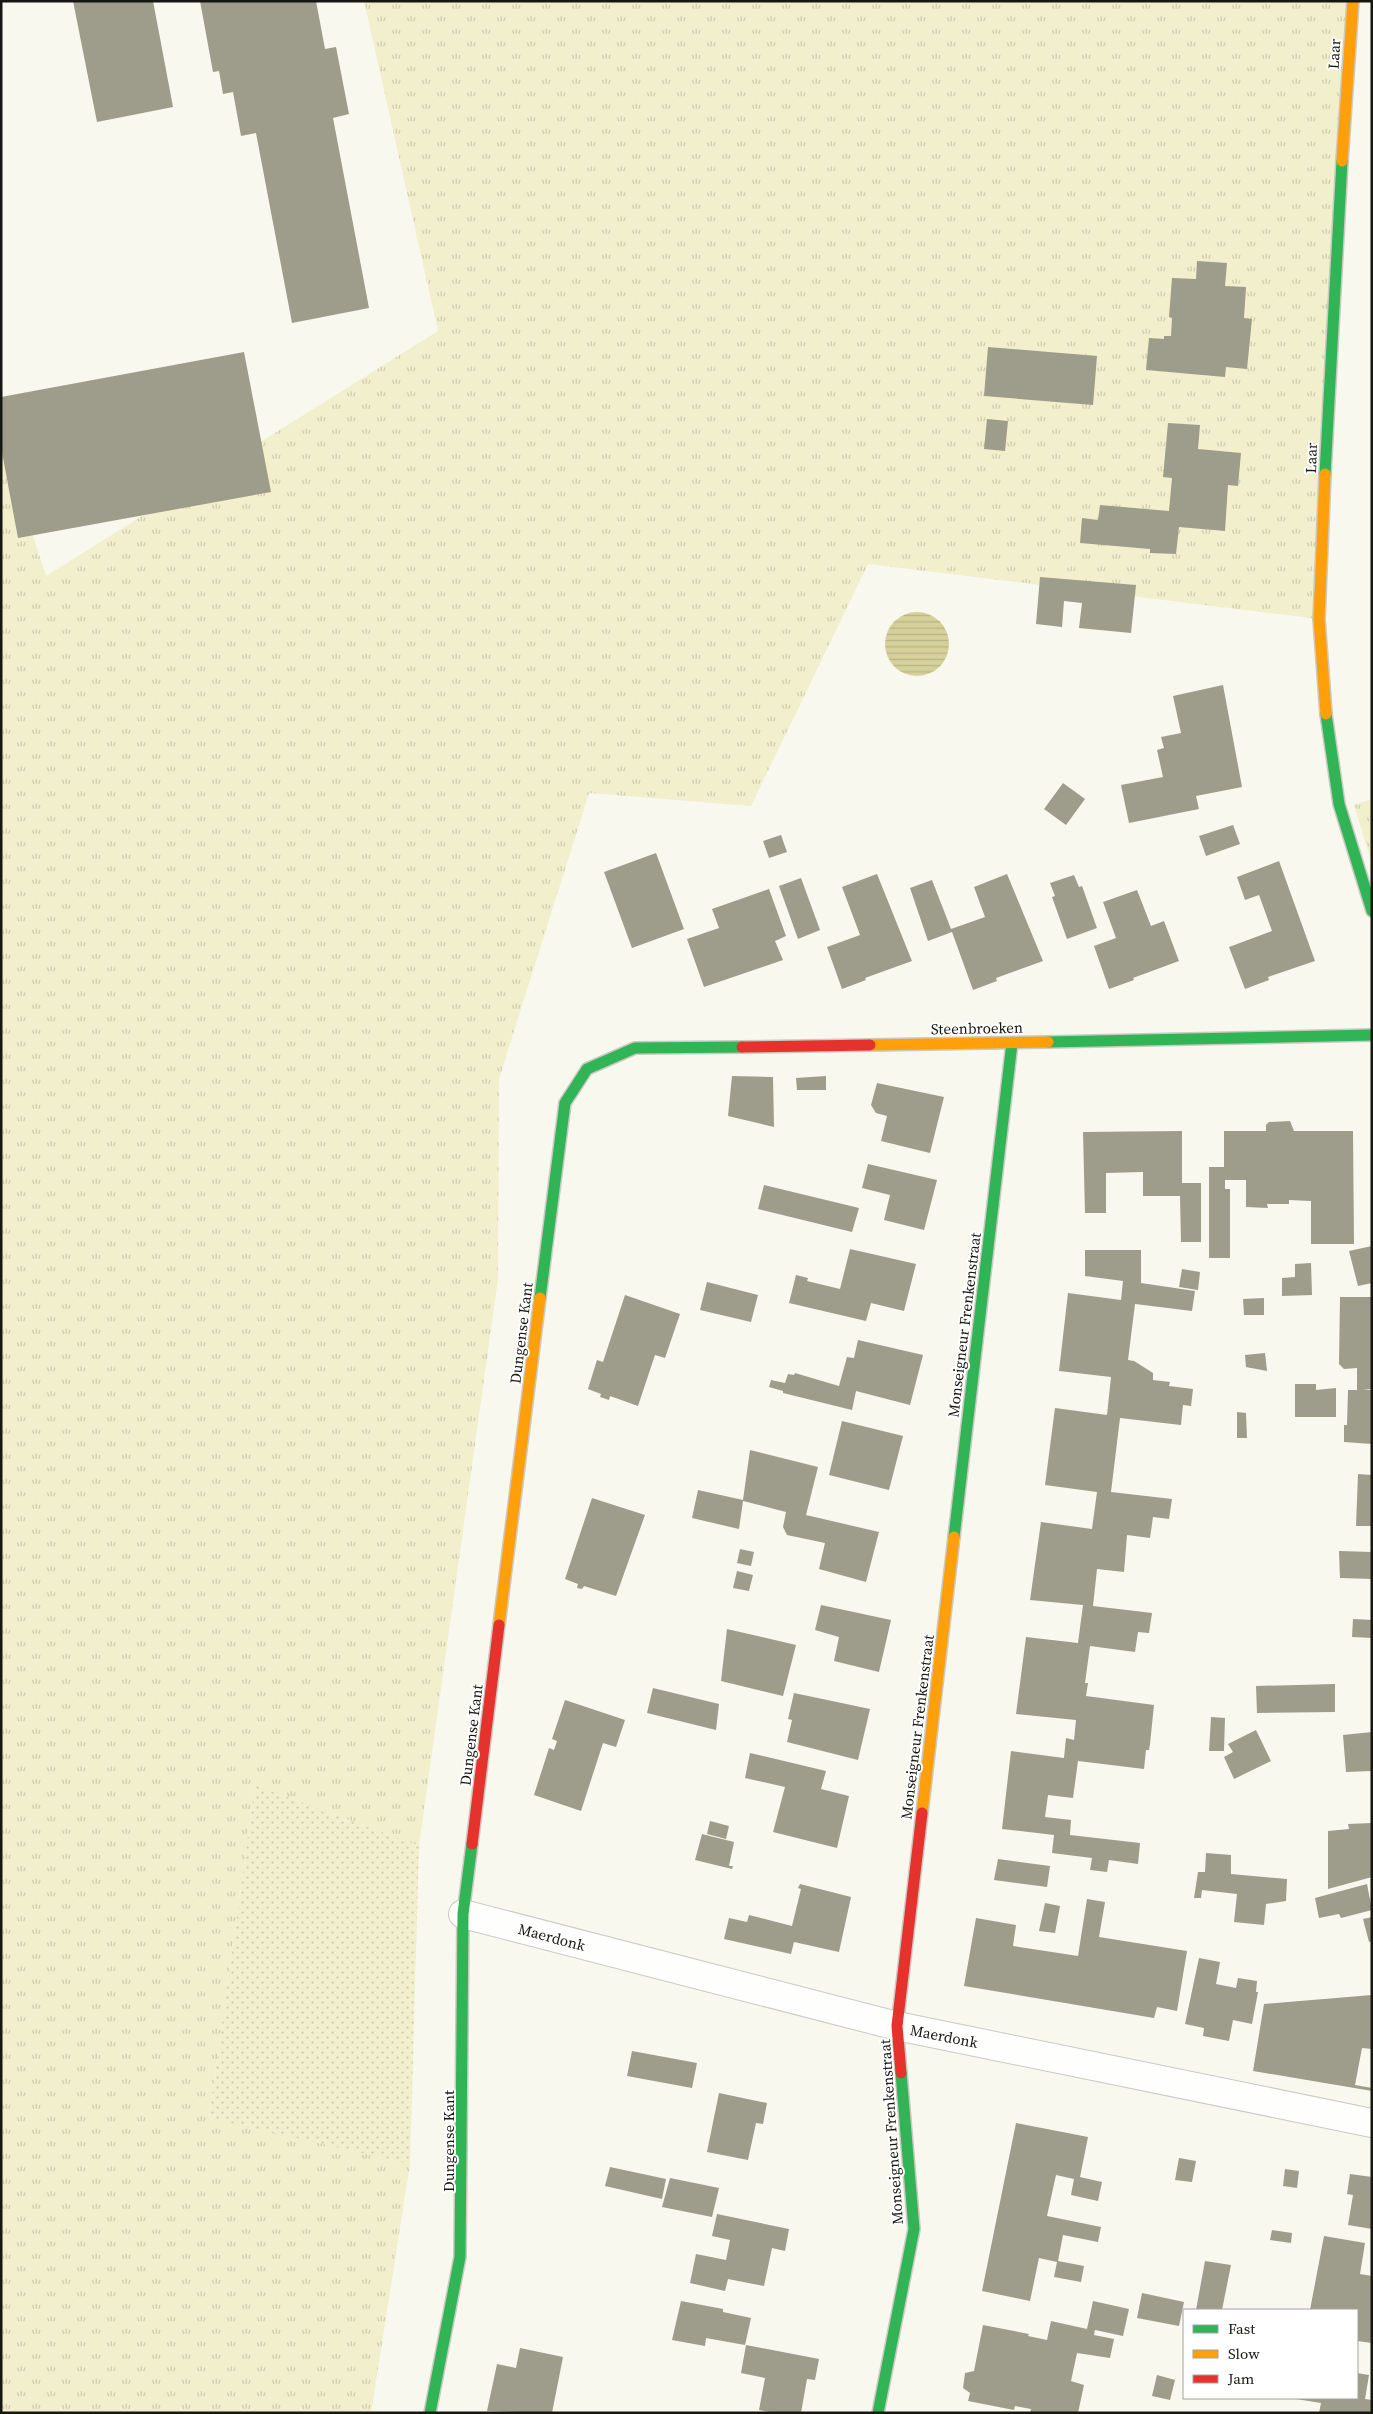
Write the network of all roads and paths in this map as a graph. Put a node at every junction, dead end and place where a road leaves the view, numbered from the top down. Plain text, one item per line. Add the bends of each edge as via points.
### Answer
1 (1353, 1) edge
2 (1372, 911) edge
3 (1372, 1035) edge
4 (1012, 1043) junction
5 (587, 1069) joint
6 (463, 1914) junction
7 (897, 2026) junction
8 (1372, 2123) edge
9 (430, 2413) edge
10 (878, 2413) edge

1 - 2 street, Laar via 1336,238 1320,619 1327,730 1339,804
3 - 4 street, Steenbroeken
4 - 5 street, Steenbroeken via 635,1048
4 - 7 street, Monseigneur Frenkenstraat
5 - 6 street, Dungense Kant via 565,1103
6 - 7 street, Maerdonk
6 - 9 street, Dungense Kant via 460,2257
7 - 8 street, Maerdonk
7 - 10 street, Monseigneur Frenkenstraat via 914,2229

